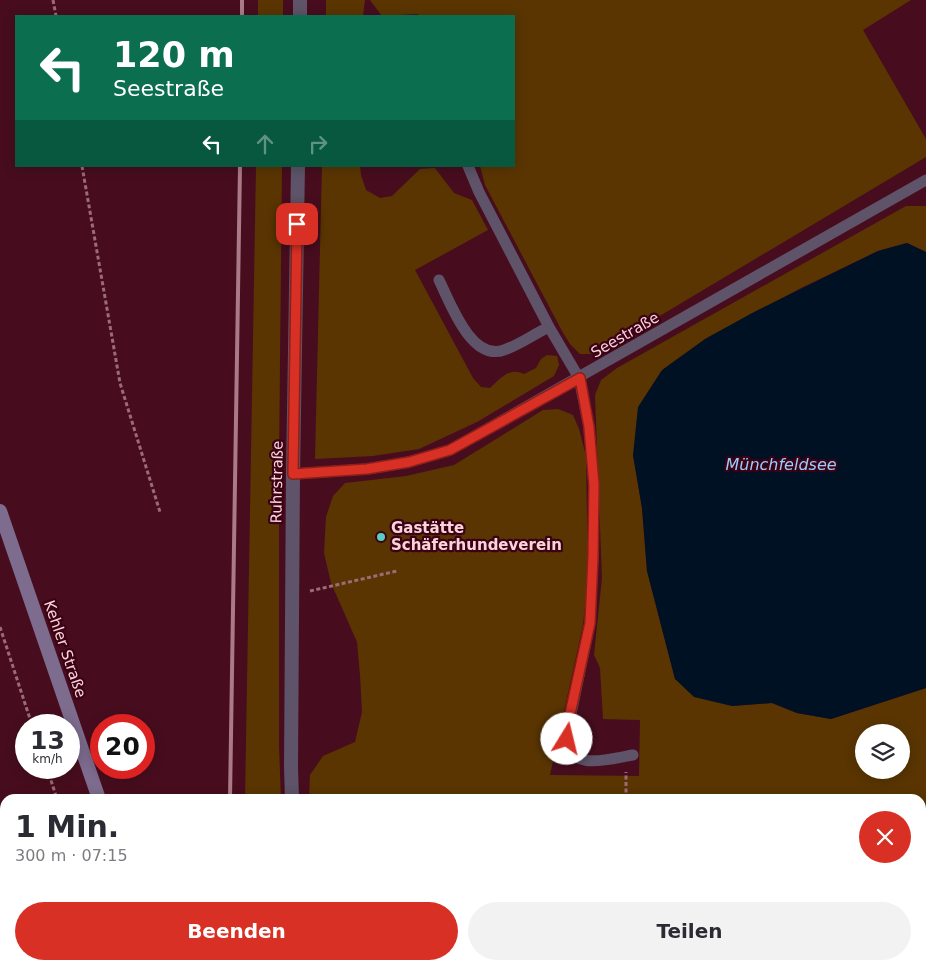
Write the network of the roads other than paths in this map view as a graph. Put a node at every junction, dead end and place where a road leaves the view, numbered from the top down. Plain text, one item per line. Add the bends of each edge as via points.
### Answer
1 (300, 0) edge
2 (300, 15) edge
3 (298, 167) edge
4 (468, 167) edge
5 (926, 180) edge
6 (439, 280) dead end
7 (549, 327) junction
8 (580, 378) junction
9 (293, 474) junction
10 (0, 511) edge
11 (628, 756) road end
12 (97, 794) edge
13 (292, 794) edge

1 - 2 street
3 - 9 street, Ruhrstraße
4 - 7 lane
5 - 8 lane, Seestraße
6 - 7 lane via 467,334 488,351 502,351
7 - 8 lane
8 - 9 lane, Seestraße via 450,450 409,462 367,469
8 - 11 lane via 589,427 594,485 593,557 590,623 567,739 570,752 580,759 594,762
9 - 13 street, Ruhrstraße
10 - 12 main road, Kehler Straße

